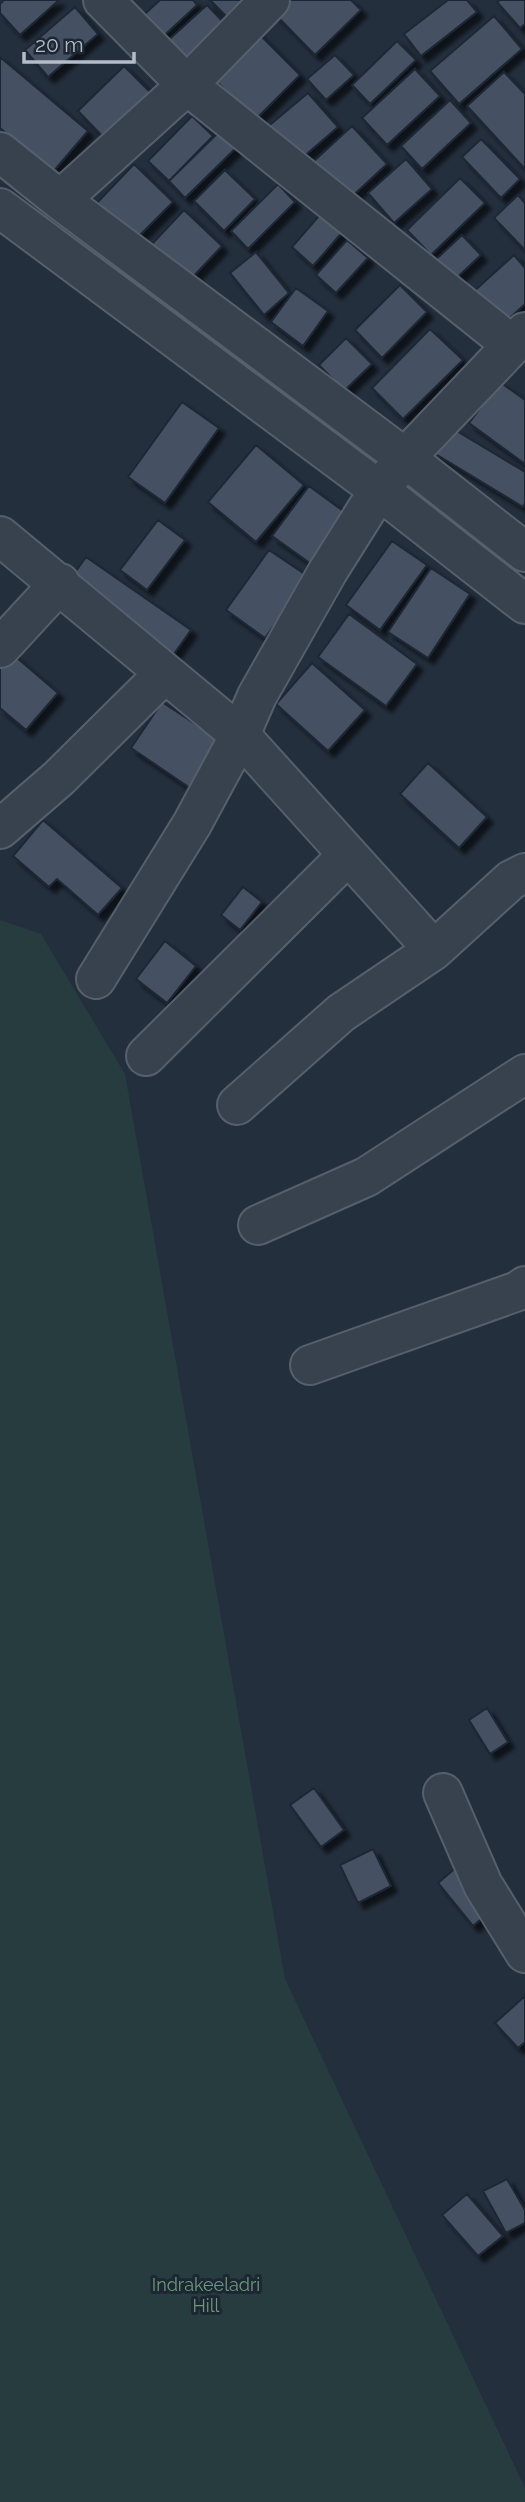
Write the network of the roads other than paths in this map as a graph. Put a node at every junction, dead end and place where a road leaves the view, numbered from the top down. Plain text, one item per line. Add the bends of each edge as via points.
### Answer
1 (103, 0) edge
2 (270, 0) edge
3 (187, 85) junction
4 (0, 152) edge
5 (60, 200) junction
6 (0, 208) edge
7 (519, 339) edge
8 (405, 458) junction
9 (379, 490) junction
10 (0, 536) edge
11 (525, 552) edge
12 (60, 583) junction
13 (525, 604) edge
14 (0, 648) edge
15 (165, 673) junction
16 (240, 735) junction
17 (0, 828) edge
18 (348, 855) junction
19 (525, 873) edge
20 (434, 950) junction
21 (96, 979) dead end
22 (146, 1056) dead end
23 (525, 1074) edge
24 (237, 1105) dead end
25 (258, 1225) dead end
26 (525, 1286) edge
27 (310, 1365) dead end
28 (443, 1793) dead end
29 (525, 1953) edge

1 - 3 street
2 - 3 street
3 - 5 street
3 - 7 street
4 - 5 street
5 - 8 street
6 - 9 street
7 - 8 street
8 - 9 street
8 - 11 street
9 - 13 street
9 - 16 street via 328,571
10 - 12 street
12 - 14 street
12 - 15 street
15 - 16 street
15 - 17 street via 59,778
16 - 18 street
16 - 21 street via 192,824
18 - 20 street
18 - 22 street
19 - 20 street via 511,880
20 - 24 street via 341,1013
23 - 25 street via 366,1177
26 - 27 street
28 - 29 street via 483,1885

